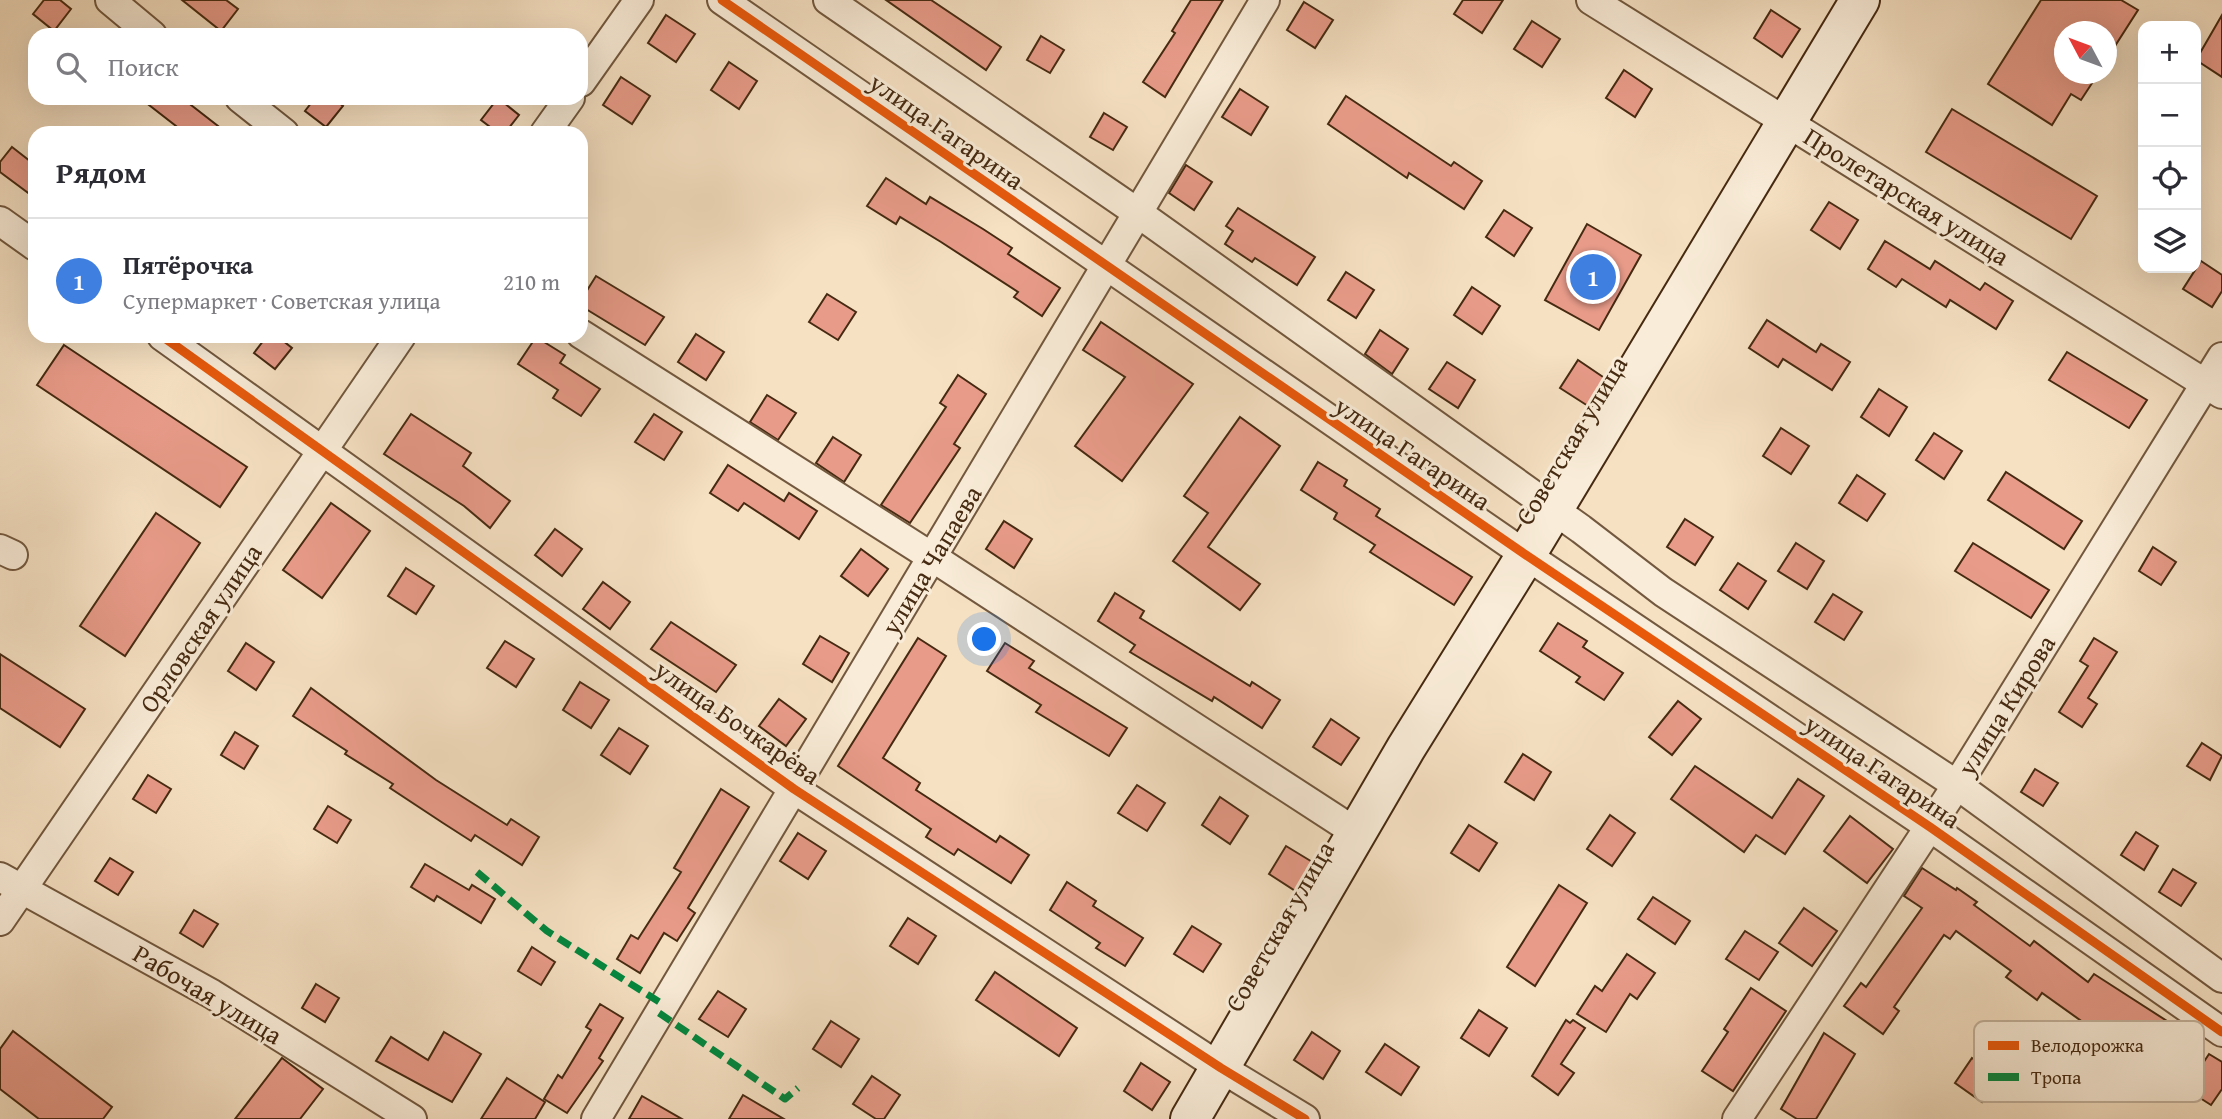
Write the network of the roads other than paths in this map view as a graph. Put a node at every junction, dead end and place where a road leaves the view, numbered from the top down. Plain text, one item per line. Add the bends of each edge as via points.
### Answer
1 (110, 0) edge
2 (639, 0) edge
3 (722, 0) edge
4 (828, 0) edge
5 (1265, 0) edge
6 (1591, 0) edge
7 (1860, 0) edge
8 (144, 28) edge
9 (588, 72) edge
10 (249, 105) edge
11 (565, 105) edge
12 (1787, 121) junction
13 (275, 126) edge
14 (550, 126) edge
15 (1138, 213) junction
16 (0, 221) edge
17 (28, 241) edge
18 (1106, 267) junction
19 (588, 339) edge
20 (172, 343) edge
21 (396, 343) edge
22 (2222, 357) edge
23 (2214, 388) edge
24 (321, 449) junction
25 (1553, 509) junction
26 (1525, 555) junction
27 (932, 557) junction
28 (1957, 785) junction
29 (794, 789) junction
30 (1930, 827) junction
31 (1357, 833) junction
32 (10, 883) edge
33 (0, 921) edge
34 (2222, 978) edge
35 (2222, 1032) edge
36 (1221, 1068) junction
37 (412, 1119) edge
38 (596, 1119) edge
39 (1190, 1119) edge
40 (1306, 1119) edge
41 (1737, 1119) edge

1 - 8 street
2 - 9 street
3 - 18 street, улица Гагарина
4 - 15 street, улица Гагарина
5 - 15 street, улица Чапаева
6 - 12 street, Пролетарская улица
7 - 12 street, Советская улица
10 - 13 street
11 - 14 street
12 - 23 street, Пролетарская улица
12 - 25 street, Советская улица
15 - 18 street, улица Чапаева
15 - 25 street, улица Гагарина
16 - 17 street
18 - 26 street, улица Гагарина
18 - 27 street, улица Чапаева
19 - 27 street
20 - 24 street, улица Бочкарёва
21 - 24 street, Орловская улица
22 - 23 street, улица Кирова
23 - 28 street, улица Кирова
24 - 29 street, улица Бочкарёва
24 - 32 street, Орловская улица
25 - 26 street, Советская улица
25 - 28 street, улица Гагарина via 1674,600
26 - 30 street, улица Гагарина
26 - 31 street, Советская улица
27 - 29 street, улица Чапаева
27 - 31 street
28 - 30 street, улица Кирова
28 - 34 street, улица Гагарина
29 - 36 street, улица Бочкарёва
29 - 38 street, улица Чапаева
30 - 35 street, улица Гагарина
30 - 41 street, улица Кирова
31 - 36 street, Советская улица
32 - 33 street, Орловская улица
32 - 37 street, Рабочая улица via 212,994
36 - 39 street, Советская улица
36 - 40 street, улица Бочкарёва

